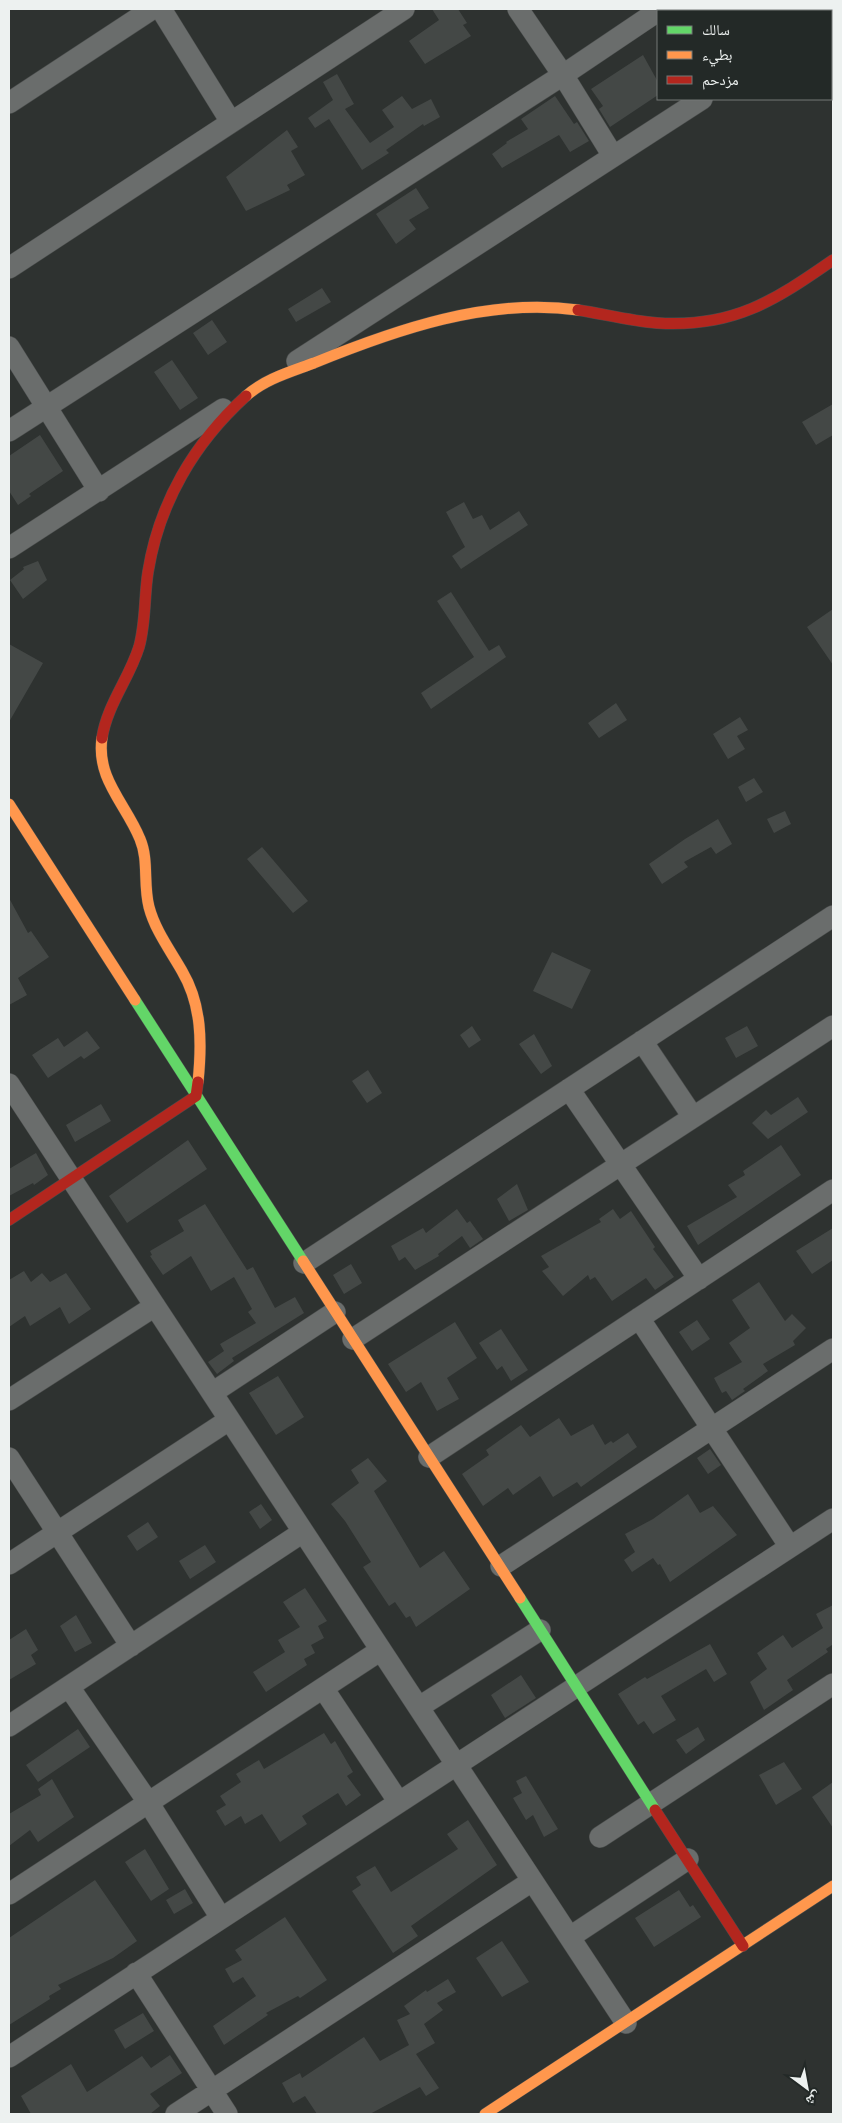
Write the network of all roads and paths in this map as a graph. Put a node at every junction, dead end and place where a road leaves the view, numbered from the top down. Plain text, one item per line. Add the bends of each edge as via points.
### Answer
1 (152, 9) edge
2 (161, 9) edge
3 (404, 9) edge
4 (518, 9) edge
5 (657, 12) edge
6 (563, 75) junction
7 (700, 100) edge
8 (9, 103) edge
9 (231, 122) junction
10 (613, 156) junction
11 (833, 260) edge
12 (9, 268) edge
13 (9, 347) edge
14 (256, 387) junction
15 (46, 406) junction
16 (9, 430) edge
17 (99, 492) junction
18 (9, 548) edge
19 (9, 804) edge
20 (833, 916) edge
21 (833, 1026) edge
22 (642, 1041) junction
23 (9, 1084) edge
24 (569, 1089) junction
25 (196, 1096) junction
26 (693, 1117) junction
27 (621, 1164) junction
28 (71, 1179) junction
29 (833, 1190) edge
30 (9, 1220) edge
31 (304, 1263) junction
32 (699, 1279) junction
33 (154, 1306) junction
34 (335, 1312) junction
35 (639, 1318) junction
36 (353, 1339) junction
37 (833, 1349) edge
38 (212, 1393) junction
39 (9, 1400) edge
40 (230, 1420) junction
41 (712, 1429) junction
42 (429, 1457) junction
43 (9, 1458) edge
44 (833, 1519) edge
45 (304, 1532) junction
46 (57, 1533) junction
47 (790, 1546) junction
48 (9, 1564) edge
49 (501, 1566) junction
50 (540, 1630) junction
51 (130, 1646) junction
52 (381, 1650) junction
53 (833, 1684) edge
54 (577, 1686) junction
55 (69, 1687) junction
56 (323, 1688) junction
57 (419, 1708) junction
58 (9, 1726) edge
59 (455, 1763) junction
60 (398, 1801) junction
61 (148, 1802) junction
62 (652, 1804) junction
63 (600, 1837) dead end
64 (688, 1859) junction
65 (532, 1881) junction
66 (833, 1886) edge
67 (9, 1894) edge
68 (221, 1918) junction
69 (570, 1937) junction
70 (743, 1946) junction
71 (136, 1973) junction
72 (626, 2022) junction
73 (9, 2057) edge
74 (212, 2091) junction
75 (176, 2114) edge
76 (227, 2114) edge
77 (485, 2114) edge

1 - 8 street
2 - 9 street
3 - 9 street
4 - 6 street
5 - 6 street
6 - 10 street
6 - 15 street
7 - 10 street
9 - 12 street
10 - 14 street
11 - 14 street via 772,301 720,318 677,324 556,308 493,310 400,331
13 - 15 street
14 - 17 street
14 - 25 street via 207,436 165,507 148,566 141,638 130,671 104,725 101,745 103,774 145,852 145,889 149,909 188,982 200,1018 202,1055
15 - 16 street
15 - 17 street
17 - 18 street
19 - 25 street
20 - 22 street
21 - 26 street
22 - 24 street
22 - 26 street
23 - 28 street
24 - 27 street
24 - 31 street
25 - 28 street
25 - 31 street
26 - 27 street
27 - 32 street
27 - 36 street
28 - 30 street
28 - 33 street
29 - 32 street
31 - 34 street
32 - 35 street
33 - 38 street
33 - 39 street
34 - 36 street
34 - 38 street
35 - 41 street
35 - 42 street
36 - 42 street
37 - 41 street
38 - 40 street
40 - 45 street
40 - 46 street
41 - 47 street
41 - 49 street
42 - 49 street
43 - 46 street
44 - 47 street
45 - 51 street
45 - 52 street
46 - 48 street
46 - 51 street
47 - 54 street
49 - 50 street
50 - 54 street
50 - 57 street
51 - 55 street
52 - 56 street
52 - 57 street
53 - 62 street
54 - 59 street
54 - 62 street
55 - 58 street
55 - 61 street
56 - 60 street
56 - 61 street
57 - 59 street
59 - 60 street
59 - 65 street
60 - 68 street
61 - 67 street
61 - 68 street
62 - 63 street
62 - 64 street
64 - 69 street
64 - 70 street
65 - 69 street
65 - 74 street
66 - 70 street
68 - 71 street
69 - 72 street
70 - 72 street
71 - 73 street
71 - 74 street
72 - 77 street
74 - 75 street
74 - 76 street

